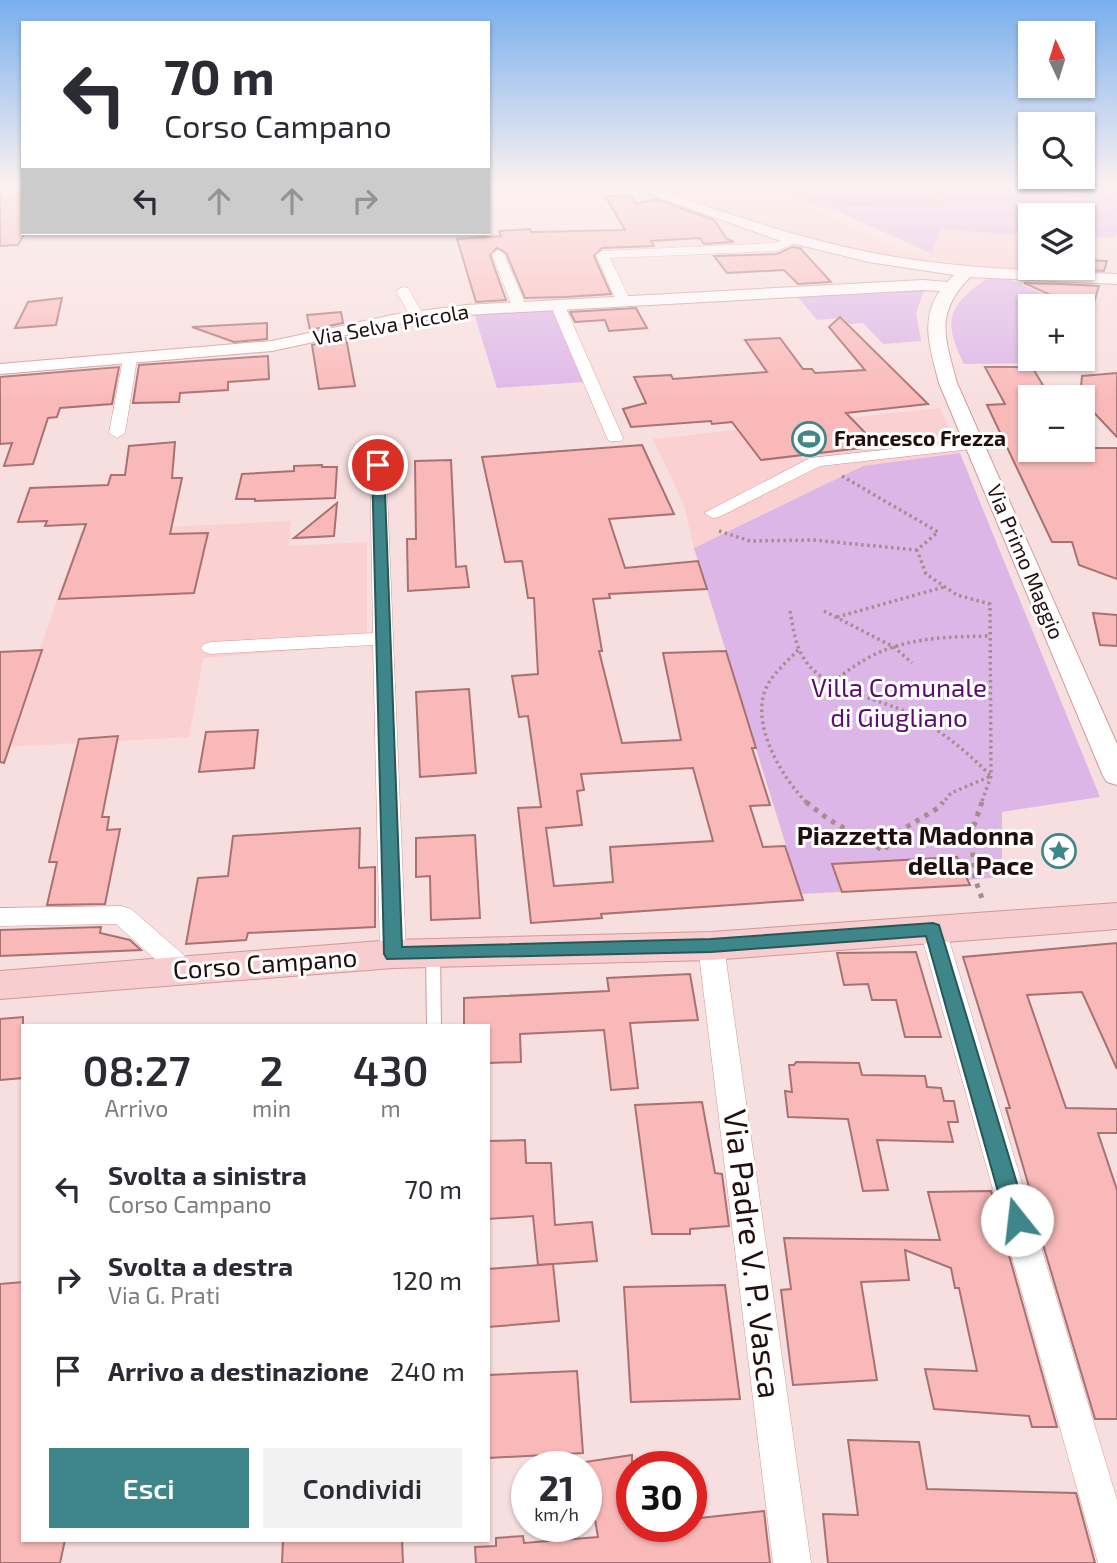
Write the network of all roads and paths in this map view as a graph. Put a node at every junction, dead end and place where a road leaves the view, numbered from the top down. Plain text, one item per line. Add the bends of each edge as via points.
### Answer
1 (499, 256) edge
2 (602, 256) edge
3 (864, 256) edge
4 (1117, 279) edge
5 (958, 280) junction
6 (402, 291) dead end
7 (623, 300) junction
8 (557, 304) junction
9 (519, 306) junction
10 (417, 316) junction
11 (130, 359) junction
12 (0, 369) edge
13 (117, 433) dead end
14 (615, 438) dead end
15 (974, 445) junction
16 (816, 461) junction
17 (378, 465) dead end
18 (713, 513) joint
19 (917, 550) junction
20 (945, 587) junction
21 (790, 611) dead end
22 (824, 611) dead end
23 (837, 617) junction
24 (990, 636) junction
25 (384, 638) junction
26 (894, 647) junction
27 (211, 648) dead end
28 (798, 650) junction
29 (912, 663) dead end
30 (834, 682) junction
31 (991, 776) junction
32 (1117, 776) edge
33 (1117, 916) edge
34 (0, 917) edge
35 (992, 925) junction
36 (933, 930) junction
37 (711, 946) junction
38 (433, 953) junction
39 (393, 954) junction
40 (184, 970) junction
41 (0, 985) edge
42 (434, 1024) edge
43 (792, 1563) edge
44 (1117, 1563) edge

1 - 9 street
2 - 7 street
3 - 5 street
4 - 5 street
5 - 7 street, Via Selva Piccola
5 - 15 street, Via Primo Maggio via 942,298 936,315 937,338 947,383
6 - 10 street
7 - 8 street, Via Selva Piccola
8 - 9 street, Via Selva Piccola
8 - 14 street
9 - 10 street, Via Selva Piccola
10 - 11 street, Via Selva Piccola via 272,346
11 - 12 street, Via Selva Piccola
11 - 13 street
15 - 16 street
15 - 32 street, Via Primo Maggio
16 - 18 street
16 - 19 path via 938,532
17 - 25 street
18 - 19 path via 714,529 740,542 795,539
19 - 20 path via 926,574
20 - 23 path
20 - 24 path via 990,604
21 - 28 path
22 - 23 path
23 - 26 path
24 - 26 path via 939,636
24 - 31 path
25 - 27 street
25 - 39 street
26 - 29 path
26 - 30 path via 856,662
28 - 30 path via 812,669
28 - 31 path via 776,673 763,696 765,730 781,770 811,807 884,851 895,835 938,808 951,793
30 - 31 path via 926,722
31 - 35 path via 971,834 975,879
33 - 35 main road, Corso Campano
34 - 40 street via 122,915
35 - 36 main road, Corso Campano
36 - 37 main road, Corso Campano
36 - 44 street
37 - 38 main road, Corso Campano
37 - 43 street, Via Padre V. P. Vasca
38 - 39 main road, Corso Campano
38 - 42 lane
39 - 40 main road, Corso Campano
40 - 41 main road, Corso Campano

